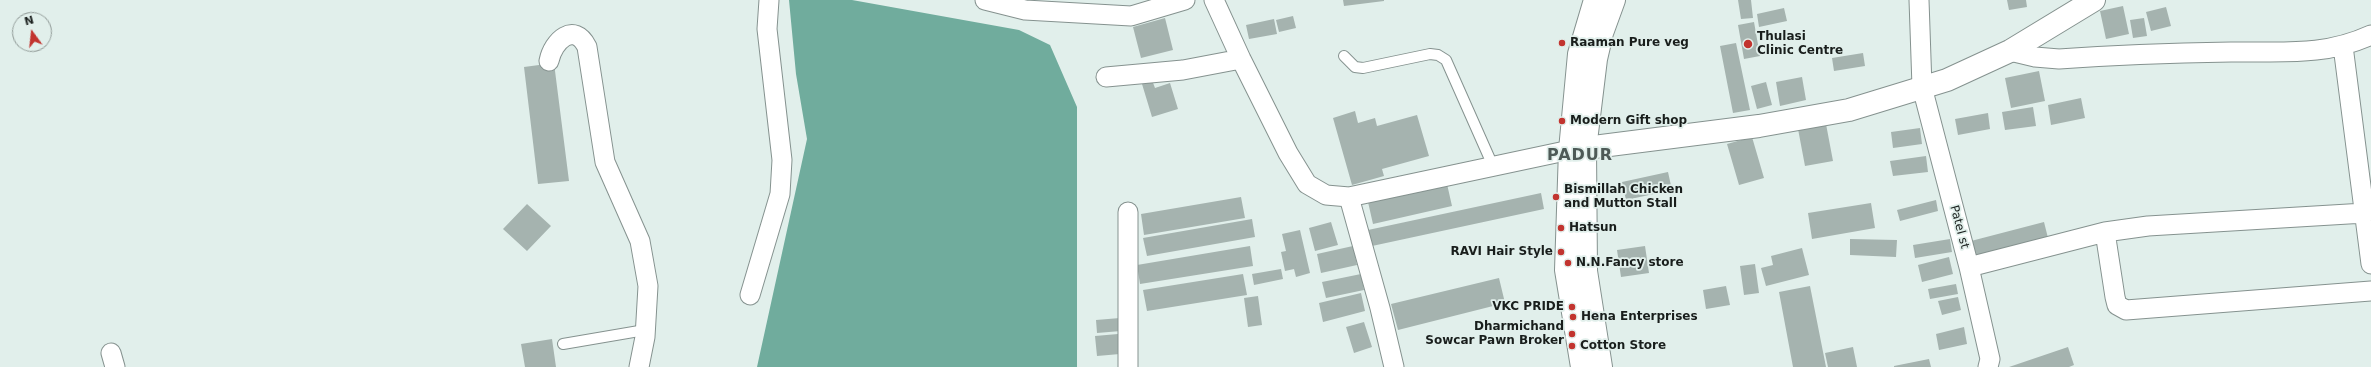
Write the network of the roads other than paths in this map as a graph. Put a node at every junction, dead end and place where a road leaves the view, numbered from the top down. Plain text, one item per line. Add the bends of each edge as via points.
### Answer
1 (769, 0) edge
2 (985, 0) edge
3 (1185, 0) edge
4 (1214, 0) edge
5 (1595, 0) edge
6 (1614, 0) edge
7 (1919, 0) edge
8 (2094, 0) edge
9 (1107, 8) edge
10 (2371, 35) edge
11 (2343, 46) junction
12 (2010, 51) junction
13 (1344, 56) dead end
14 (1241, 59) junction
15 (549, 61) dead end
16 (1106, 77) dead end
17 (1922, 87) junction
18 (1577, 150) junction
19 (1493, 166) junction
20 (1349, 197) junction
21 (1128, 212) dead end
22 (2365, 213) junction
23 (2105, 232) junction
24 (2371, 264) edge
25 (1969, 266) junction
26 (2371, 291) edge
27 (750, 295) dead end
28 (645, 330) junction
29 (563, 344) dead end
30 (640, 367) edge
31 (1128, 367) edge
32 (1394, 367) edge
33 (1582, 367) edge
34 (1601, 367) edge
35 (1988, 367) edge

1 - 27 street via 767,28 782,160 780,194
2 - 9 street via 1025,10
3 - 9 street via 1131,16
4 - 14 street
5 - 18 main road via 1579,54
6 - 18 main road via 1602,33
7 - 17 street, Patel st
8 - 12 main road
10 - 11 street
11 - 12 street via 2303,52 2233,52 2059,59
11 - 22 street
12 - 17 main road via 1946,80
13 - 19 lane via 1355,67 1363,68 1430,54 1446,60
14 - 16 street via 1182,70
14 - 20 street via 1288,153 1307,184 1326,195
15 - 28 street via 554,45 568,36 577,36 587,47 605,162 640,241 648,286
17 - 18 main road via 1849,110 1759,126
17 - 25 street, Patel st
18 - 19 street
18 - 33 main road via 1566,270
18 - 34 main road via 1586,271
19 - 20 street
20 - 32 street
21 - 31 street
22 - 23 street via 2211,222
22 - 24 street
23 - 25 street
23 - 26 street via 2114,296 2117,305 2126,310
25 - 35 street, Patel st via 1990,359
28 - 29 lane
28 - 30 street

